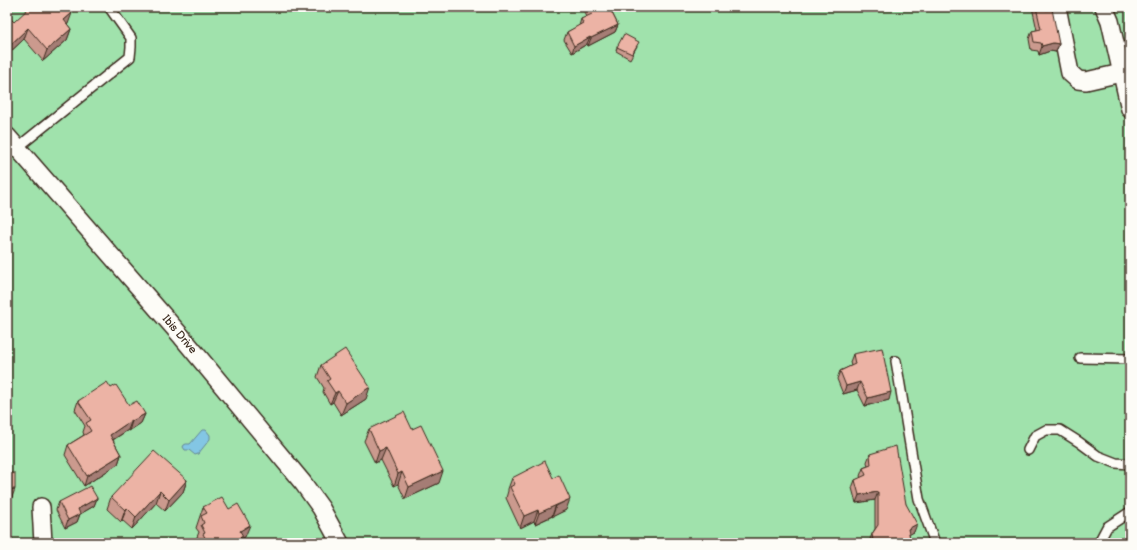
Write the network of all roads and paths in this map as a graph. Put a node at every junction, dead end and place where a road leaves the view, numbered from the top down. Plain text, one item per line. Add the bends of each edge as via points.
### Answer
1 (109, 7) edge
2 (1057, 7) edge
3 (1104, 7) edge
4 (1122, 73) junction
5 (1130, 109) edge
6 (12, 142) edge
7 (1080, 358) dead end
8 (1130, 359) edge
9 (896, 361) dead end
10 (1028, 450) dead end
11 (1130, 464) edge
12 (41, 508) dead end
13 (1130, 512) edge
14 (1100, 542) dead end
15 (42, 543) edge
16 (340, 543) edge
17 (935, 543) edge

1 - 6 lane via 131,38 130,57
2 - 4 street via 1070,73 1078,80 1086,82
3 - 4 street via 1110,21
4 - 5 street
6 - 16 street, Ibis Drive via 182,337 303,483 321,508
7 - 8 lane
9 - 17 lane via 919,499
10 - 11 lane via 1035,436 1046,430 1060,430 1098,456 1116,463
12 - 15 street
13 - 14 lane via 1107,528

